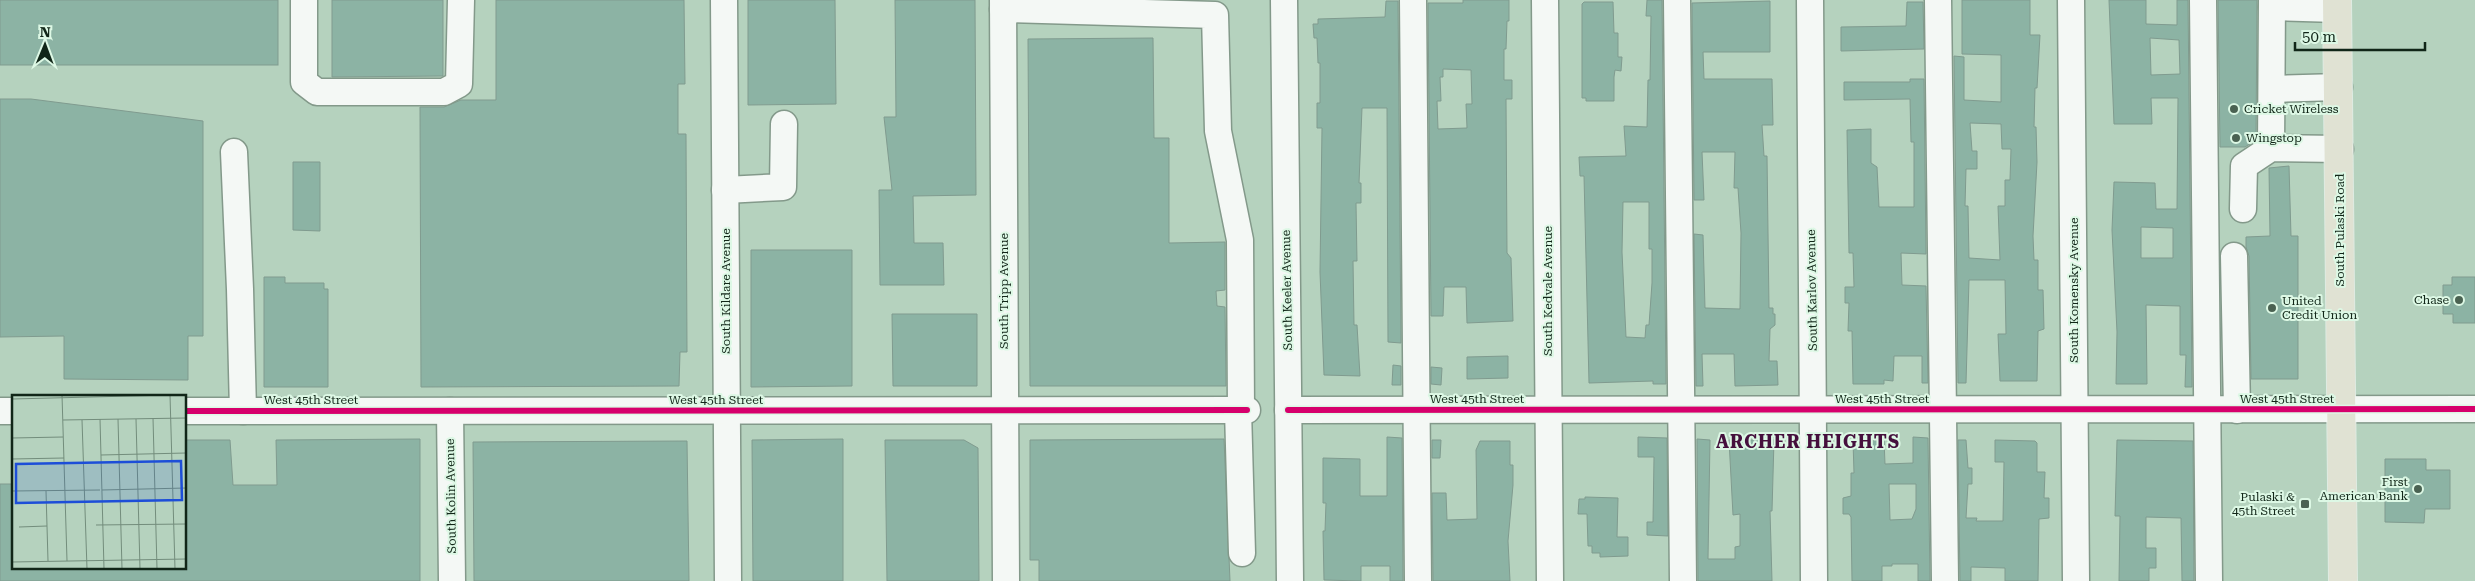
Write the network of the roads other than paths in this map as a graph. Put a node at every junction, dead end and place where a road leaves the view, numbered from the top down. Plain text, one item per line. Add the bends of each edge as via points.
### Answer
1 (304, 0) edge
2 (461, 0) edge
3 (724, 0) edge
4 (1284, 0) edge
5 (1413, 0) edge
6 (1545, 0) edge
7 (1677, 0) edge
8 (1810, 0) edge
9 (1938, 0) edge
10 (2071, 0) edge
11 (2203, 0) edge
12 (2272, 4) edge
13 (2337, 4) edge
14 (1003, 5) edge
15 (2339, 87) junction
16 (2272, 89) junction
17 (784, 124) dead end
18 (2272, 148) junction
19 (2340, 149) junction
20 (234, 152) dead end
21 (725, 190) junction
22 (2243, 209) dead end
23 (2234, 256) dead end
24 (2475, 409) edge
25 (1005, 410) junction
26 (1242, 410) junction
27 (1288, 410) junction
28 (1417, 410) junction
29 (1681, 410) junction
30 (1813, 410) junction
31 (1943, 410) junction
32 (2075, 410) junction
33 (2207, 410) junction
34 (2237, 410) junction
35 (2342, 410) junction
36 (186, 411) edge
37 (243, 411) junction
38 (450, 411) junction
39 (727, 411) junction
40 (1549, 411) junction
41 (1242, 553) dead end
42 (452, 581) edge
43 (728, 581) edge
44 (1006, 581) edge
45 (1290, 581) edge
46 (1418, 581) edge
47 (1550, 581) edge
48 (1683, 581) edge
49 (1814, 581) edge
50 (1945, 581) edge
51 (2076, 581) edge
52 (2209, 581) edge
53 (2343, 581) edge

1 - 2 street via 304,82 318,92 444,92 459,84
3 - 21 street, South Kildare Avenue
4 - 27 street, South Keeler Avenue
5 - 28 street
6 - 40 street, South Kedvale Avenue
7 - 29 street
8 - 30 street, South Karlov Avenue
9 - 31 street
10 - 32 street, South Komensky Avenue
11 - 33 street
12 - 13 street
12 - 16 street
13 - 15 main road, South Pulaski Road
14 - 25 street, South Tripp Avenue
14 - 26 street via 1215,15 1218,131 1240,240
15 - 16 street
15 - 19 main road, South Pulaski Road
16 - 18 street
17 - 21 street via 783,187
18 - 19 street
18 - 22 street via 2244,166
19 - 35 main road, South Pulaski Road
20 - 37 street
21 - 39 street, South Kildare Avenue
23 - 34 street
24 - 35 street, West 45th Street
25 - 26 street, West 45th Street
25 - 39 street, West 45th Street
25 - 44 street, South Tripp Avenue
26 - 41 street
27 - 28 street, West 45th Street
27 - 45 street, South Keeler Avenue
28 - 40 street, West 45th Street
28 - 46 street
29 - 30 street, West 45th Street
29 - 40 street, West 45th Street
29 - 48 street
30 - 31 street, West 45th Street
30 - 49 street, South Karlov Avenue
31 - 32 street, West 45th Street
31 - 50 street
32 - 33 street, West 45th Street
32 - 51 street, South Komensky Avenue
33 - 34 street, West 45th Street
33 - 52 street
34 - 35 street, West 45th Street
35 - 53 main road, South Pulaski Road
36 - 37 street, West 45th Street
37 - 38 street, West 45th Street
38 - 39 street, West 45th Street
38 - 42 street, South Kolin Avenue
39 - 43 street, South Kildare Avenue
40 - 47 street, South Kedvale Avenue

